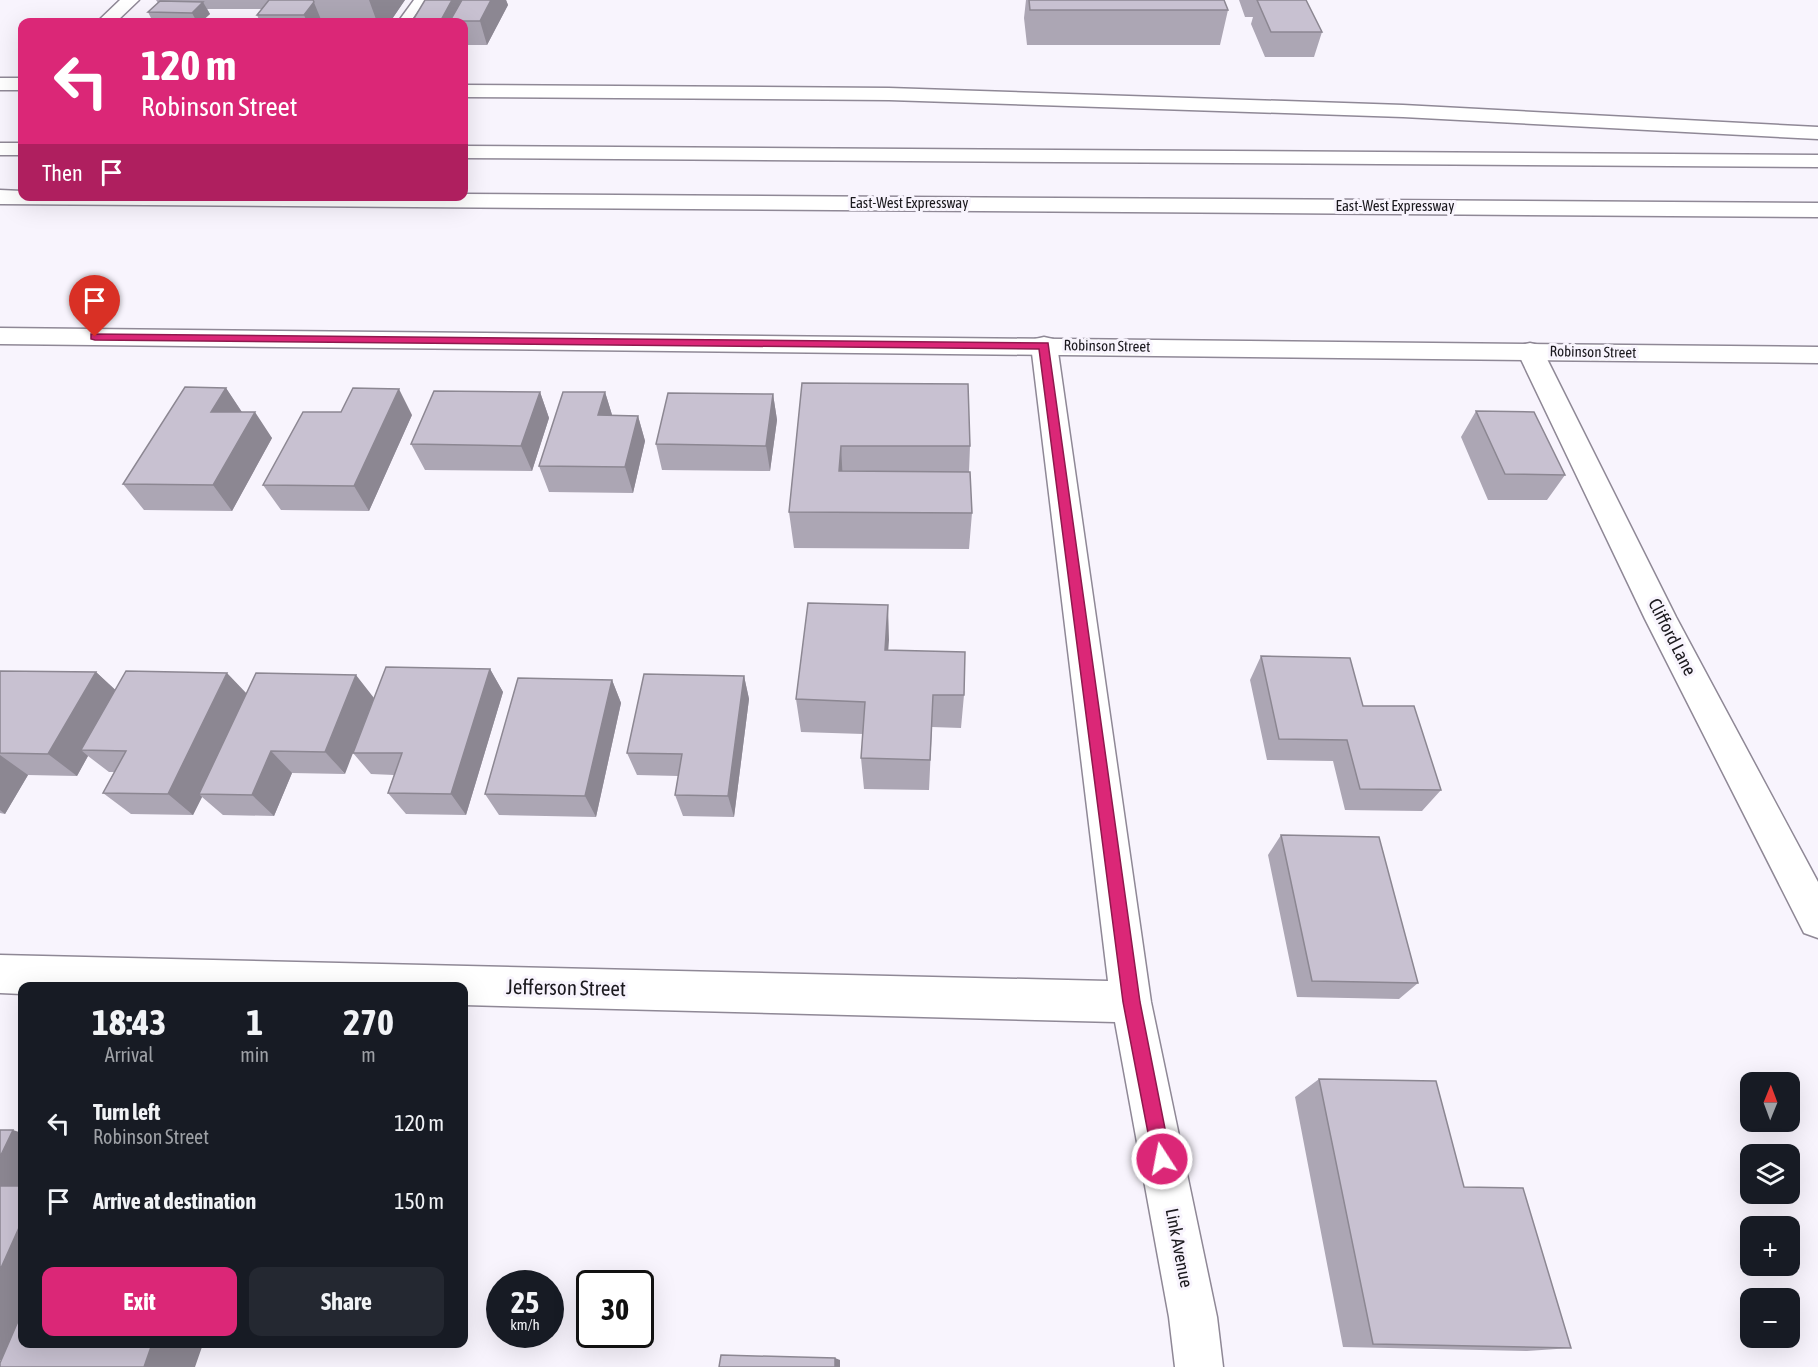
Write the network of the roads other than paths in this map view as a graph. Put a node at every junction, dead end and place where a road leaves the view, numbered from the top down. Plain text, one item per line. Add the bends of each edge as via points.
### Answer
1 (130, 0) edge
2 (420, 0) edge
3 (110, 18) edge
4 (407, 18) edge
5 (0, 84) edge
6 (18, 84) edge
7 (468, 91) edge
8 (1818, 133) edge
9 (0, 149) edge
10 (18, 149) edge
11 (468, 152) edge
12 (1818, 161) edge
13 (0, 197) edge
14 (18, 197) edge
15 (468, 200) edge
16 (1093, 204) junction
17 (1818, 210) edge
18 (24, 219) dead end
19 (0, 336) edge
20 (1044, 345) junction
21 (1530, 351) junction
22 (1818, 355) edge
23 (1818, 920) edge
24 (2, 979) edge
25 (149, 982) edge
26 (468, 988) edge
27 (1131, 1002) junction
28 (1199, 1367) edge

1 - 3 main road
2 - 4 lane
5 - 6 main road
7 - 8 main road via 890,94 1403,111
9 - 10 main road
11 - 12 main road
13 - 14 main road, East-West Expressway
15 - 16 main road, East-West Expressway
16 - 17 main road, East-West Expressway
16 - 18 main road
19 - 20 main road, Robinson Street
20 - 21 main road, Robinson Street
20 - 27 main road, Link Avenue
21 - 22 main road, Robinson Street
21 - 23 main road, Clifford Lane via 1661,619
24 - 25 main road, Jefferson Street
26 - 27 main road, Jefferson Street
27 - 28 main road, Link Avenue via 1193,1317

